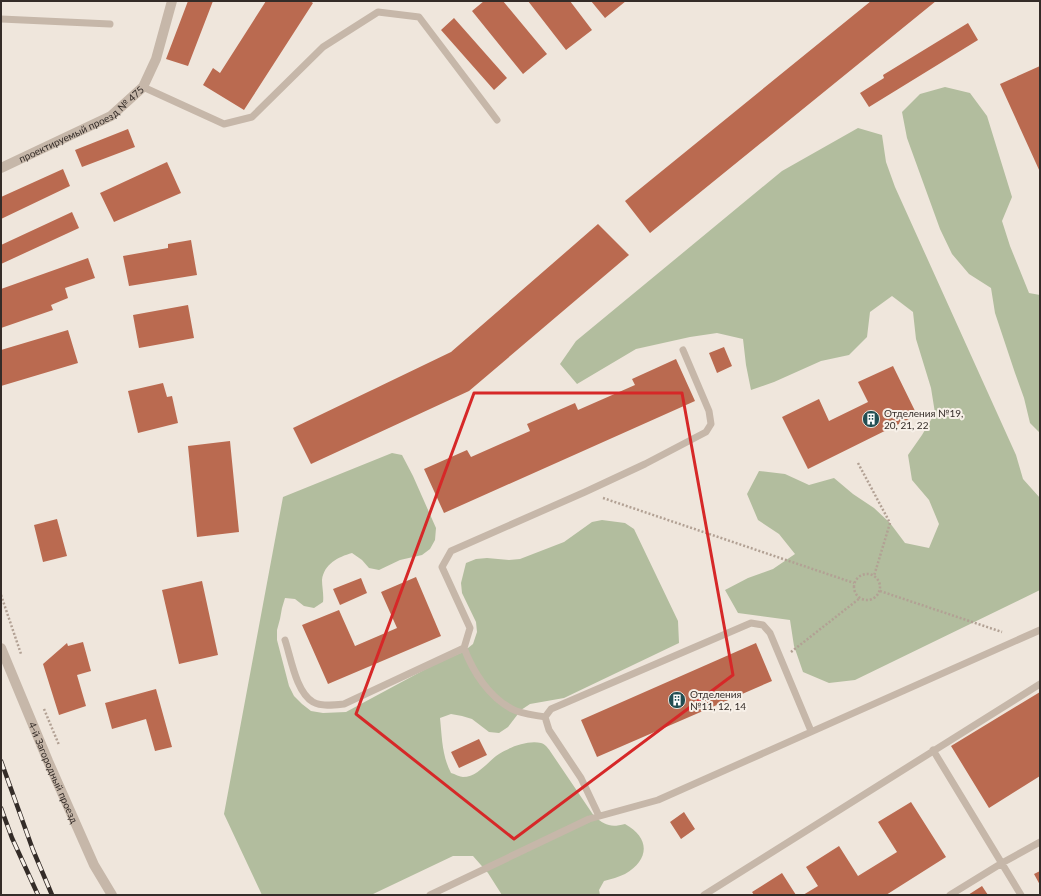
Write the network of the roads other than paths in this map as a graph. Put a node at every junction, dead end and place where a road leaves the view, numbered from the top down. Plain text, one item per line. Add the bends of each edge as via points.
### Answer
1 (172, 1) edge
2 (1, 19) edge
3 (110, 24) dead end
4 (143, 87) junction
5 (496, 120) dead end
6 (1, 168) edge
7 (683, 350) dead end
8 (1040, 630) edge
9 (285, 640) dead end
10 (1, 648) edge
11 (464, 648) junction
12 (1040, 684) edge
13 (545, 717) junction
14 (811, 731) junction
15 (933, 750) junction
16 (600, 816) junction
17 (1040, 842) edge
18 (1002, 863) junction
19 (112, 895) edge
20 (430, 895) edge
21 (704, 895) edge
22 (950, 895) edge
23 (1021, 895) edge

1 - 4 street, проектируемый проезд № 475 via 156,59
2 - 3 lane
4 - 5 lane via 224,124 252,117 323,47 378,12 419,17
4 - 6 street, проектируемый проезд № 475 via 112,116
7 - 11 lane via 708,410 711,424 706,432 645,464 451,551 442,567 470,628
8 - 14 lane
9 - 11 lane via 301,690 314,702 329,706 344,704
10 - 19 street, 4-й Загородный проезд via 94,865
11 - 13 lane via 482,684 502,702 513,710
12 - 15 lane
13 - 14 lane via 551,710 751,622 763,625 770,633
13 - 16 lane via 549,730 581,778
14 - 16 lane via 658,800
15 - 18 lane
15 - 21 lane
16 - 20 lane
17 - 18 lane
18 - 22 lane
18 - 23 lane

